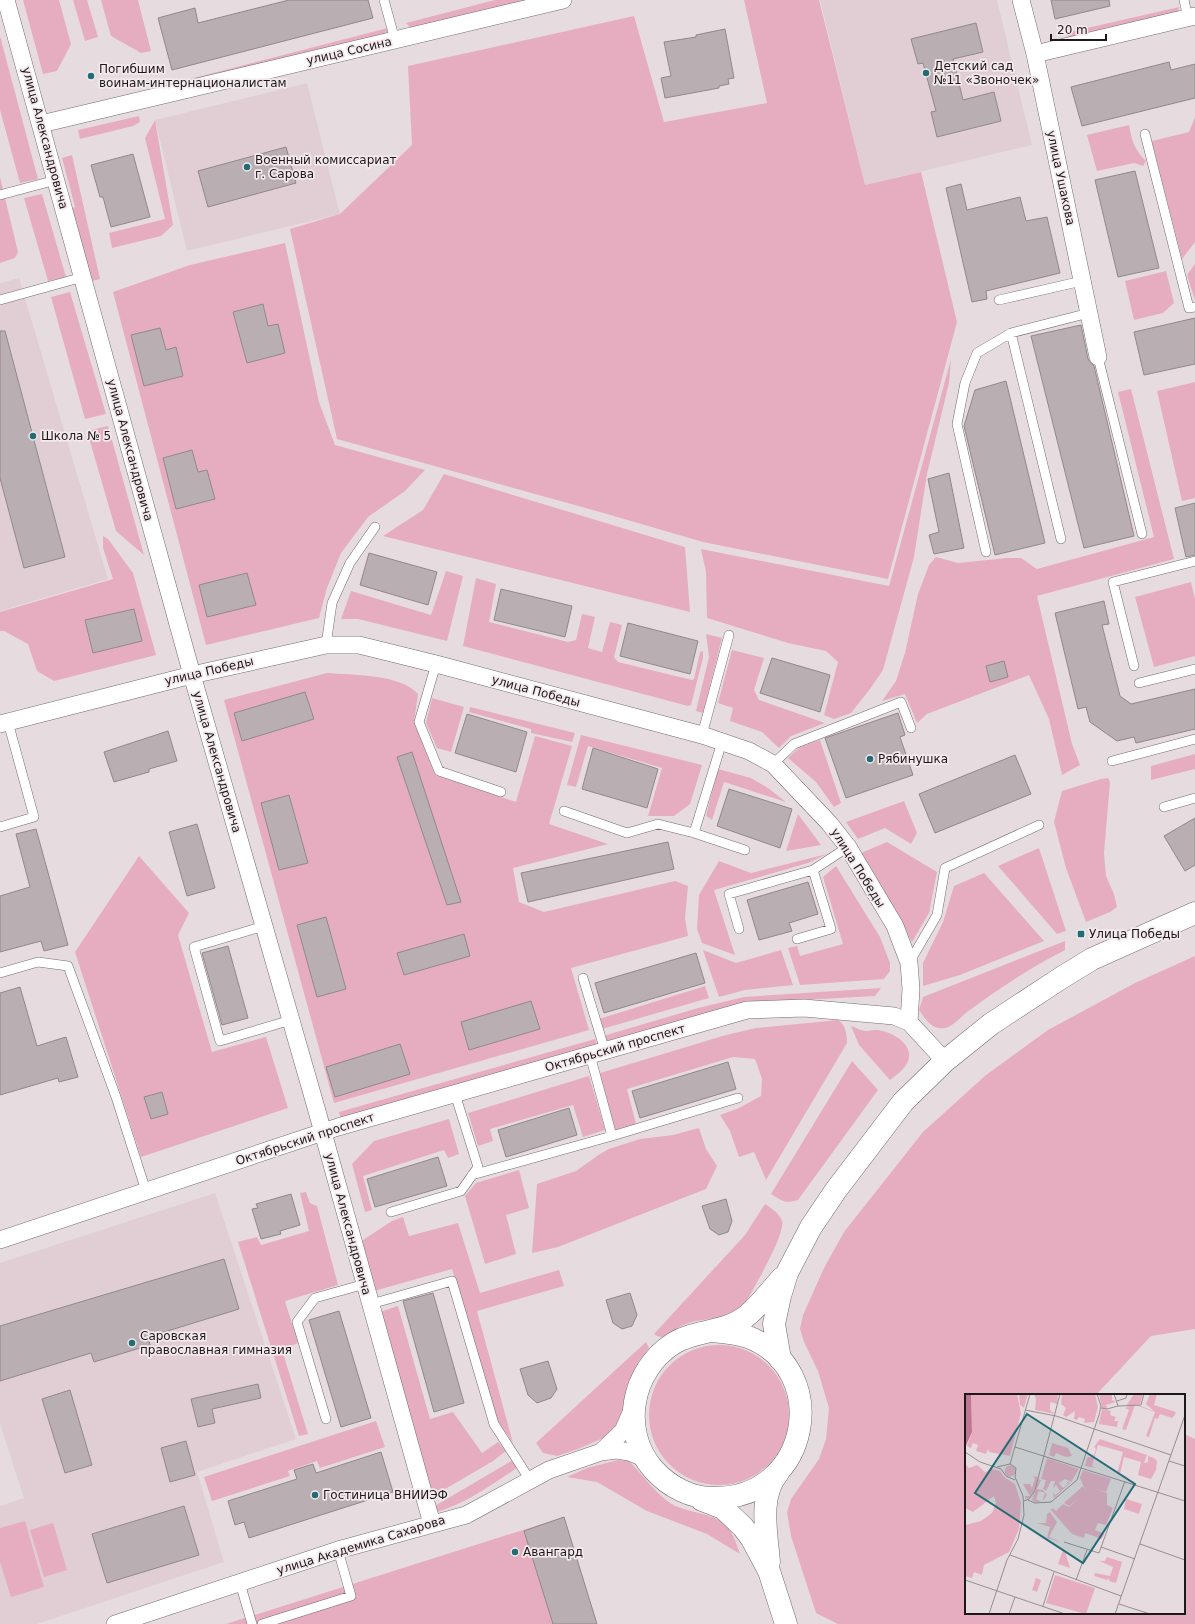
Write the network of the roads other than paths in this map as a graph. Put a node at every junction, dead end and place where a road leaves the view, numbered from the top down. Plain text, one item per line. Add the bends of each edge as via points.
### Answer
1 (6, 0) edge
2 (384, 0) edge
3 (563, 0) edge
4 (1021, 0) edge
5 (1184, 0) edge
6 (1192, 17) edge
7 (6, 18) edge
8 (395, 40) junction
9 (1035, 54) junction
10 (41, 124) junction
11 (1145, 134) dead end
12 (56, 180) junction
13 (0, 195) edge
14 (83, 277) junction
15 (1082, 281) junction
16 (0, 300) edge
17 (999, 300) dead end
18 (1195, 307) edge
19 (1089, 312) junction
20 (1011, 333) junction
21 (1098, 357) joint
22 (375, 527) dead end
23 (1142, 534) dead end
24 (1061, 539) dead end
25 (986, 552) dead end
26 (1195, 562) edge
27 (729, 635) dead end
28 (326, 645) junction
29 (436, 664) junction
30 (1134, 666) dead end
31 (1195, 669) edge
32 (192, 675) junction
33 (1139, 683) dead end
34 (4, 722) edge
35 (911, 728) dead end
36 (702, 735) junction
37 (1195, 739) edge
38 (722, 742) junction
39 (1112, 761) dead end
40 (773, 764) junction
41 (502, 792) dead end
42 (1195, 798) edge
43 (1164, 807) dead end
44 (564, 811) dead end
45 (1039, 826) dead end
46 (0, 827) edge
47 (694, 832) junction
48 (848, 848) junction
49 (745, 850) dead end
50 (813, 870) junction
51 (1195, 913) edge
52 (264, 926) junction
53 (739, 929) dead end
54 (797, 939) dead end
55 (909, 963) junction
56 (0, 973) edge
57 (583, 978) dead end
58 (291, 1020) junction
59 (909, 1022) junction
60 (598, 1053) junction
61 (945, 1061) junction
62 (455, 1094) junction
63 (738, 1098) dead end
64 (323, 1132) junction
65 (612, 1136) junction
66 (472, 1175) junction
67 (146, 1191) junction
68 (391, 1212) dead end
69 (0, 1240) edge
70 (787, 1273) junction
71 (365, 1284) junction
72 (371, 1304) junction
73 (711, 1331) junction
74 (780, 1359) junction
75 (634, 1406) junction
76 (326, 1419) dead end
77 (601, 1452) junction
78 (646, 1459) junction
79 (782, 1469) junction
80 (530, 1480) junction
81 (695, 1496) junction
82 (432, 1524) junction
83 (338, 1550) junction
84 (769, 1571) junction
85 (240, 1583) junction
86 (115, 1624) edge
87 (252, 1624) edge
88 (262, 1624) edge
89 (786, 1624) edge

1 - 7 street, улица Александровича
2 - 8 lane
3 - 8 street, улица Сосина
4 - 9 street, улица Ушакова
5 - 6 lane
6 - 9 street
7 - 10 street, улица Александровича
8 - 10 street, улица Сосина
9 - 15 street, улица Ушакова
10 - 12 street, улица Александровича
11 - 18 lane via 1189,308
12 - 13 lane
12 - 14 street, улица Александровича
14 - 16 lane
14 - 32 street, улица Александровича
15 - 17 lane
15 - 19 street, улица Ушакова
19 - 20 lane
19 - 21 street, улица Ушакова
20 - 24 lane
20 - 25 lane via 977,353 965,383 957,424
21 - 23 lane
22 - 28 lane via 350,563 332,603
26 - 30 lane via 1113,582
27 - 36 lane
28 - 29 street, улица Победы via 359,645
28 - 32 street, улица Победы
29 - 36 street, улица Победы
29 - 41 lane via 419,722 439,771
31 - 33 lane
32 - 34 street, улица Победы
32 - 52 street, улица Александровича
34 - 46 lane via 34,817
35 - 40 lane via 901,702 794,744
36 - 38 street, улица Победы
37 - 39 lane
38 - 40 street, улица Победы via 749,751
38 - 47 lane
40 - 48 street, улица Победы via 830,823
42 - 43 lane
44 - 47 lane via 627,833 658,824
45 - 55 lane via 945,868 937,915
47 - 49 lane
48 - 50 lane
48 - 55 street, улица Победы via 895,926
50 - 53 lane via 729,894
50 - 54 lane via 831,929
51 - 61 street via 1086,963 991,1024
52 - 58 street, улица Александровича
52 - 58 lane via 194,946 220,1041
55 - 59 street, улица Победы
56 - 67 lane via 38,962 68,966 116,1097
57 - 60 lane
58 - 64 street, улица Александровича
59 - 60 street, Октябрьский проспект via 894,1016 804,1008 747,1010
59 - 61 street, Октябрьский проспект
60 - 62 street, Октябрьский проспект
60 - 65 lane
61 - 70 street, улица Академика Сахарова via 903,1102 836,1190 811,1227
62 - 64 street, Октябрьский проспект
62 - 66 lane via 478,1167
63 - 65 lane
64 - 67 street, Октябрьский проспект
64 - 71 street, улица Александровича
65 - 66 lane
66 - 68 lane via 461,1191
67 - 69 street, Октябрьский проспект
70 - 73 street, улица Академика Сахарова via 744,1318
70 - 74 street, улица Академика Сахарова via 774,1324
71 - 72 street, улица Александровича
71 - 76 lane via 315,1298 297,1322
72 - 80 lane via 452,1281 494,1424
72 - 82 street, улица Александровича
73 - 74 street, улица Академика Сахарова via 749,1337 766,1346
73 - 75 street, улица Академика Сахарова via 674,1342 659,1354 646,1369
74 - 79 street, улица Академика Сахарова via 797,1388 801,1422 798,1439
75 - 77 street, улица Академика Сахарова via 623,1431
75 - 78 street, улица Академика Сахарова via 635,1433
77 - 78 street, улица Академика Сахарова via 617,1450
77 - 80 street, улица Академика Сахарова via 549,1470
78 - 81 street, улица Академика Сахарова via 672,1486
79 - 81 street, улица Академика Сахарова via 757,1489 742,1495 727,1498
79 - 84 street via 775,1476 767,1498 764,1522
80 - 82 street, улица Академика Сахарова via 466,1514
81 - 84 street via 723,1508 743,1527
82 - 83 street, улица Академика Сахарова
83 - 85 street, улица Академика Сахарова
83 - 88 lane via 351,1596
84 - 89 street
85 - 86 street, улица Академика Сахарова
85 - 87 lane

